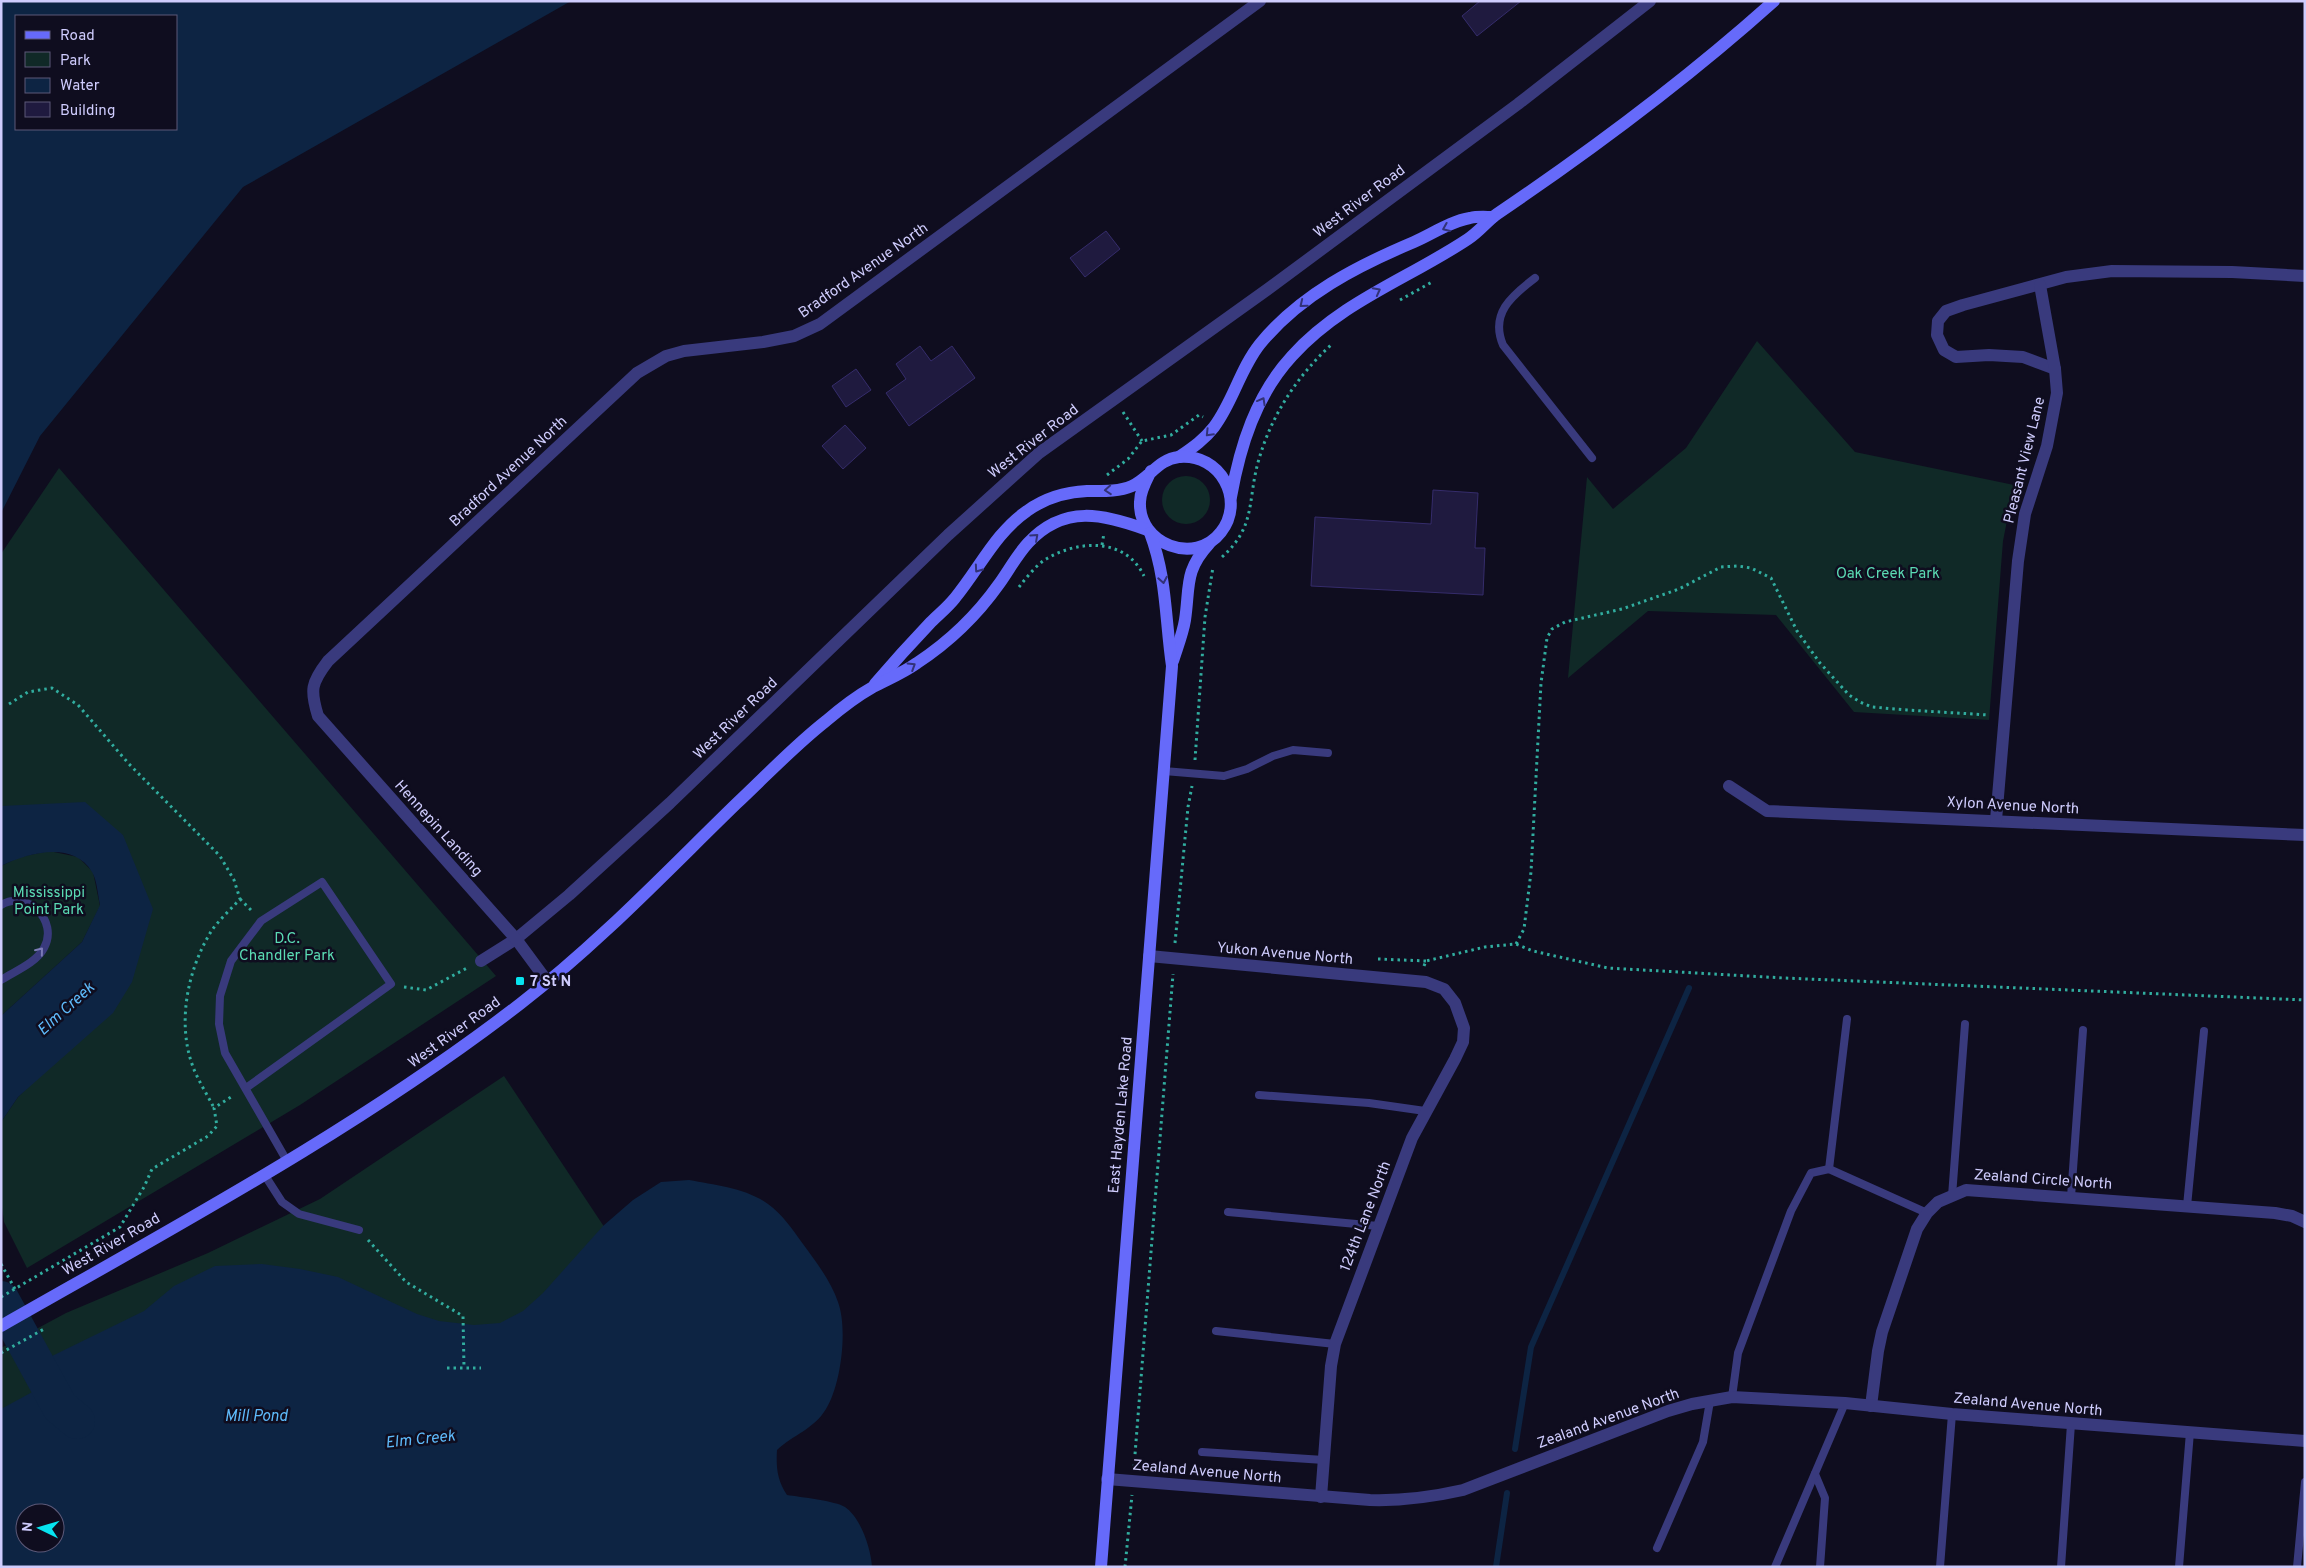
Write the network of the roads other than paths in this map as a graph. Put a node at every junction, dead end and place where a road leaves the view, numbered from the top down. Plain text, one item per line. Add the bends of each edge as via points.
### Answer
1 (1260, 1) edge
2 (1650, 1) edge
3 (1774, 1) edge
4 (1493, 217) junction
5 (2305, 276) edge
6 (1535, 278) dead end
7 (2040, 284) junction
8 (2055, 368) junction
9 (1179, 457) junction
10 (1592, 458) dead end
11 (1151, 471) junction
12 (1231, 497) junction
13 (1148, 531) junction
14 (1211, 542) junction
15 (1172, 666) junction
16 (869, 689) junction
17 (312, 696) joint
18 (1328, 753) dead end
19 (1164, 771) junction
20 (1729, 786) dead end
21 (1996, 820) junction
22 (2305, 835) edge
23 (1, 905) edge
24 (516, 939) junction
25 (1149, 956) junction
26 (481, 961) road end
27 (1, 980) edge
28 (547, 981) junction
29 (1419, 981) joint
30 (1847, 1019) dead end
31 (1965, 1024) dead end
32 (2083, 1030) dead end
33 (2204, 1031) dead end
34 (246, 1088) junction
35 (1260, 1095) dead end
36 (1425, 1111) junction
37 (288, 1162) junction
38 (1829, 1169) junction
39 (264, 1174) junction
40 (1952, 1196) junction
41 (2071, 1197) junction
42 (2187, 1206) junction
43 (1228, 1212) dead end
44 (1927, 1213) junction
45 (2305, 1222) edge
46 (1378, 1226) junction
47 (359, 1230) road end
48 (1, 1326) edge
49 (1216, 1331) dead end
50 (1335, 1344) junction
51 (1732, 1397) junction
52 (1710, 1401) junction
53 (1845, 1403) junction
54 (1871, 1406) junction
55 (1952, 1414) junction
56 (2071, 1424) junction
57 (2190, 1432) junction
58 (2305, 1441) edge
59 (1202, 1452) dead end
60 (1324, 1460) junction
61 (1815, 1474) junction
62 (1107, 1480) junction
63 (2305, 1482) edge
64 (1321, 1497) junction
65 (1657, 1548) dead end
66 (1101, 1567) edge
67 (1775, 1567) edge
68 (1820, 1567) edge
69 (1940, 1567) edge
70 (2061, 1567) edge
71 (2179, 1567) edge
72 (2297, 1567) edge

1 - 17 street, Bradford Avenue North via 820,324 794,336 684,351 666,356 637,373 328,661 315,678
2 - 24 street, West River Road via 1518,104 1040,453 997,489 670,803
3 - 4 main road via 1602,141
4 -> 9 main road via 1469,218 1389,252 1315,294 1260,344 1246,364 1215,426 1198,444
12 -> 4 main road via 1243,440 1268,389 1290,358 1337,315 1482,230
5 - 7 street via 2112,271
6 - 10 lane via 1506,306 1498,320 1498,333 1503,345
7 - 8 street, Pleasant View Lane
7 - 8 street via 1946,311 1938,321 1937,335 1944,350 1956,357 2023,357
8 - 21 street, Pleasant View Lane via 2057,393 2053,420 2025,514 2021,542
9 - 11 main road via 1164,460
9 - 12 main road via 1200,460 1212,466 1222,475
11 - 13 main road via 1142,489 1140,504
11 -> 16 main road, West River Road via 1134,485 1123,489 1055,496 1040,502 1014,521 953,600
12 - 14 main road via 1227,524
13 - 14 main road via 1160,541 1185,550
13 -> 15 main road, East Hayden Lake Road via 1158,556 1166,596 1165,621
16 -> 13 main road, West River Road via 916,664 946,642 1000,583 1020,552 1041,531 1056,522 1091,514
14 - 15 main road, East Hayden Lake Road via 1192,567 1186,591 1185,621
15 - 19 main road, East Hayden Lake Road
16 - 28 main road, West River Road via 826,720 788,754 625,913
17 - 24 street, Hennepin Landing via 318,716
18 - 19 lane via 1293,750 1224,776
19 - 25 main road, East Hayden Lake Road
20 - 21 street, Xylon Avenue North via 1767,812
21 - 22 street, Xylon Avenue North
27 -> 23 lane via 30,962 44,948 49,933 45,918 34,907 21,901 8,901
24 - 26 street, West River Road
24 - 28 street, Hennepin Landing
25 - 29 street, Yukon Avenue North
25 - 62 main road, East Hayden Lake Road
28 - 37 main road, West River Road via 447,1059
29 - 36 street, 124th Lane North via 1434,983 1444,989 1455,1003 1464,1028 1463,1042 1455,1060
30 - 38 lane
31 - 40 lane
32 - 41 lane
33 - 42 lane
34 - 34 lane via 391,984 322,882 261,921 231,962 220,996 219,1024 225,1053
34 - 37 lane
35 - 36 lane
36 - 46 street, 124th Lane North
37 - 39 main road, West River Road
38 - 44 lane
38 - 51 lane via 1810,1173 1791,1212 1738,1353
39 - 47 lane via 282,1202 299,1214
39 - 48 main road, West River Road
40 - 41 street, Zealand Circle North via 1966,1190
40 - 44 street, Zealand Circle North via 1938,1202
41 - 42 street, Zealand Circle North
42 - 45 street, Zealand Circle North via 2275,1213
43 - 46 lane
44 - 54 street, Zealand Circle North via 1918,1229 1882,1332
46 - 50 street, 124th Lane North
49 - 50 lane
50 - 60 street, 124th Lane North
51 - 52 street, Zealand Avenue North
51 - 53 street, Zealand Avenue North
52 - 64 street, Zealand Avenue North via 1668,1411 1463,1490 1398,1501
52 - 65 lane via 1703,1442
53 - 54 street, Zealand Avenue North
53 - 61 lane
54 - 55 street, Zealand Avenue North
55 - 56 street, Zealand Avenue North
55 - 69 lane
56 - 57 street, Zealand Avenue North
56 - 70 lane
57 - 58 street, Zealand Avenue North
57 - 71 lane
59 - 60 lane
60 - 64 street, 124th Lane North
61 - 67 lane
61 - 68 lane via 1825,1498
62 - 64 street, Zealand Avenue North
62 - 66 main road, East Hayden Lake Road
63 - 72 lane

